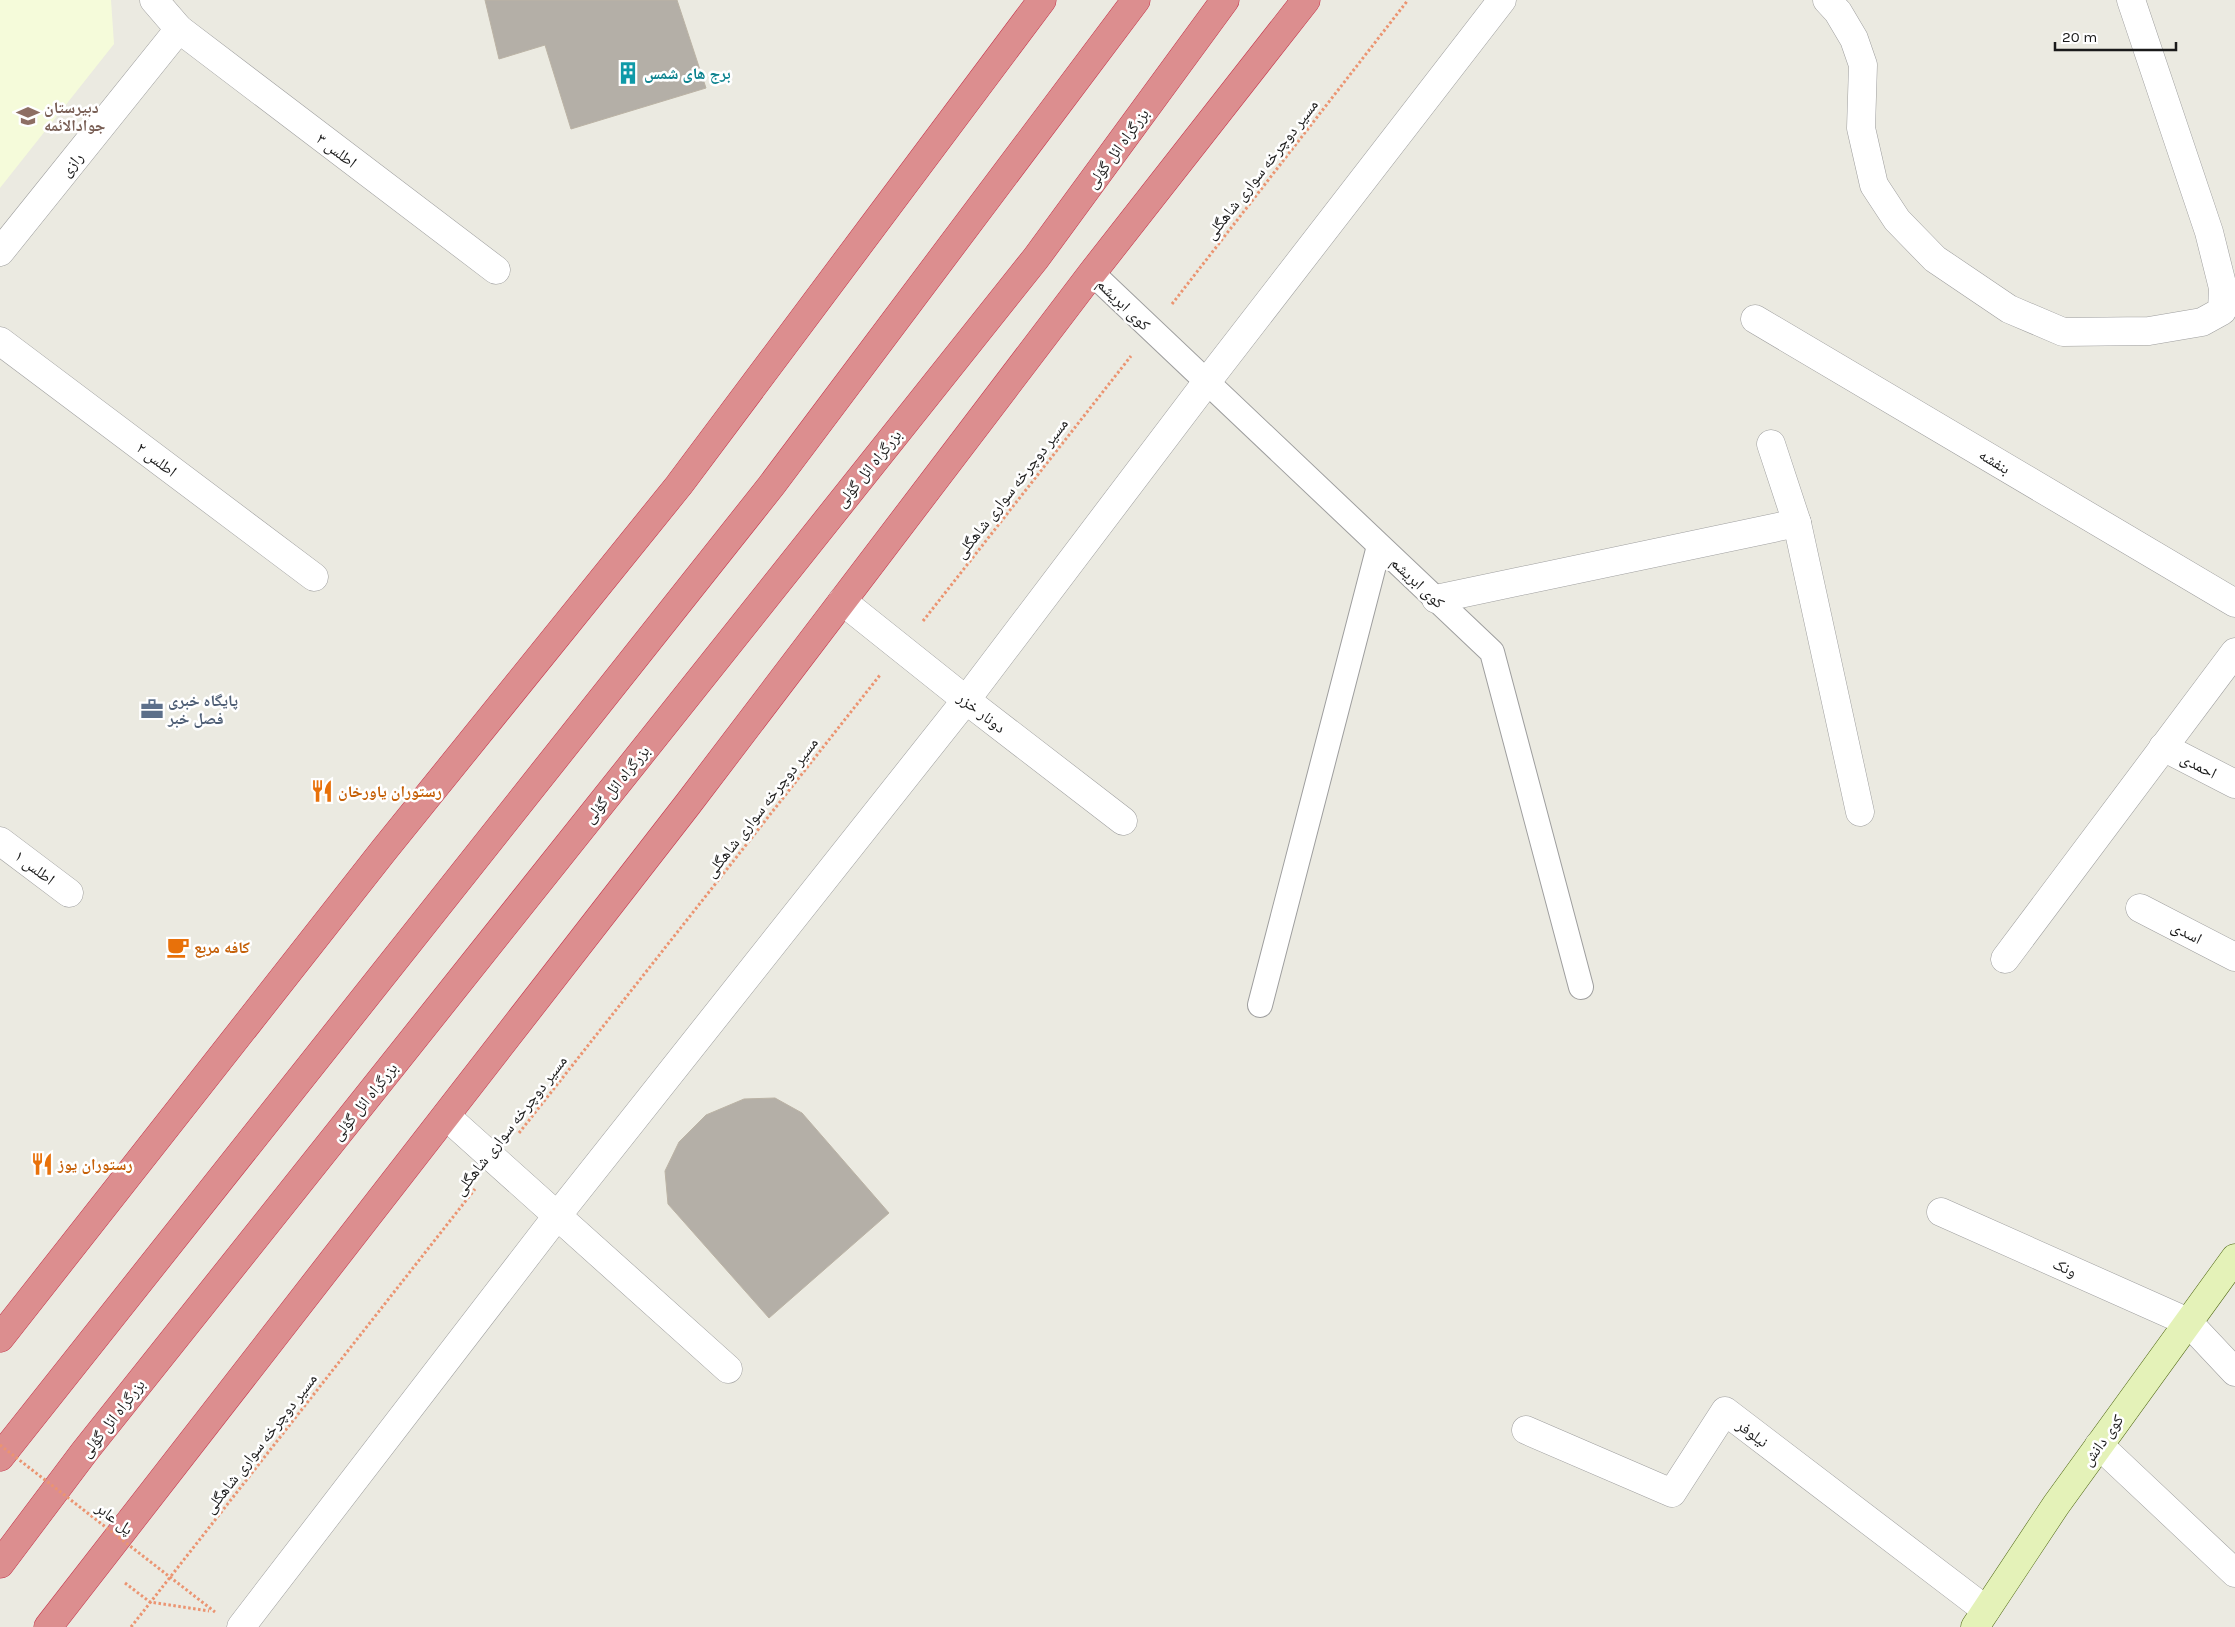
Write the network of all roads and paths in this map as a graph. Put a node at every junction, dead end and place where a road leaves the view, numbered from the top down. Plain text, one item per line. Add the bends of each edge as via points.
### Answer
1 (154, 0) edge
2 (1042, 0) edge
3 (1136, 0) edge
4 (1225, 0) edge
5 (1306, 0) edge
6 (1408, 0) edge
7 (1502, 0) edge
8 (1827, 0) edge
9 (2130, 0) edge
10 (179, 29) junction
11 (0, 252) edge
12 (496, 270) dead end
13 (1092, 273) junction
14 (1756, 319) dead end
15 (1151, 331) junction
16 (0, 341) edge
17 (1206, 383) junction
18 (1771, 444) dead end
19 (1797, 523) junction
20 (1379, 546) junction
21 (314, 577) dead end
22 (1436, 599) junction
23 (842, 601) junction
24 (2235, 602) edge
25 (902, 648) junction
26 (2235, 652) edge
27 (966, 700) junction
28 (2163, 747) junction
29 (2235, 784) edge
30 (1860, 812) dead end
31 (1123, 821) dead end
32 (0, 841) edge
33 (69, 893) dead end
34 (2140, 908) dead end
35 (2235, 957) edge
36 (2005, 959) dead end
37 (1581, 987) dead end
38 (1260, 1004) dead end
39 (446, 1116) junction
40 (519, 1134) dead end
41 (476, 1188) dead end
42 (1941, 1212) dead end
43 (557, 1216) junction
44 (2235, 1258) edge
45 (2188, 1322) junction
46 (0, 1338) edge
47 (728, 1370) dead end
48 (2235, 1372) edge
49 (1526, 1430) dead end
50 (0, 1445) edge
51 (2099, 1445) junction
52 (0, 1457) edge
53 (0, 1564) edge
54 (2235, 1572) edge
55 (150, 1602) junction
56 (1980, 1619) edge
57 (48, 1627) edge
58 (131, 1627) edge
59 (241, 1627) edge

1 - 10 street, اطلس ۳
2 - 46 highway via 678,485 390,842
3 - 52 highway via 771,486
4 - 53 highway, بزرگراه ائل گؤلی via 1036,258 85,1451
5 - 13 highway
6 - 15 path, مسیر دوچرخه سواری شاهگلی
7 - 17 street
8 - 9 street via 1854,39 1863,65 1860,128 1874,185 1897,220 1935,259 2009,310 2063,332 2149,331 2202,322 2222,311 2223,288 2209,232
10 - 11 street, رازی
10 - 12 street, اطلس ۳
13 - 15 lane, کوی ابریشم
13 - 23 highway
14 - 24 street, بنفشه
15 - 17 lane, کوی ابریشم
15 - 25 path, مسیر دوچرخه سواری شاهگلی
16 - 21 street, اطلس ۲
17 - 20 lane, کوی ابریشم
17 - 27 street
18 - 19 street
19 - 22 street
19 - 30 street
20 - 22 lane, کوی ابریشم
20 - 38 lane
22 - 37 lane, کوی ابریشم via 1492,652
23 - 25 street, دونار خزر
23 - 39 highway
25 - 27 street, دونار خزر
25 - 40 path, مسیر دوچرخه سواری شاهگلی
26 - 28 street
27 - 31 street, دونار خزر
27 - 43 street
28 - 29 street, احمدی
28 - 36 street
32 - 33 street, اطلس ۱
34 - 35 street, اسدی
39 - 43 street
39 - 57 highway
41 - 55 path, مسیر دوچرخه سواری شاهگلی
42 - 45 street, ونک
43 - 47 street
43 - 59 street
44 - 45 street, کوی دانش
45 - 48 street
45 - 51 street, کوی دانش
49 - 56 street, نیلوفر via 1672,1494 1725,1411
50 - 55 path, پل عابر, bridge via 215,1612
51 - 54 street
51 - 56 street, کوی دانش
55 - 58 path, مسیر دوچرخه سواری شاهگلی

